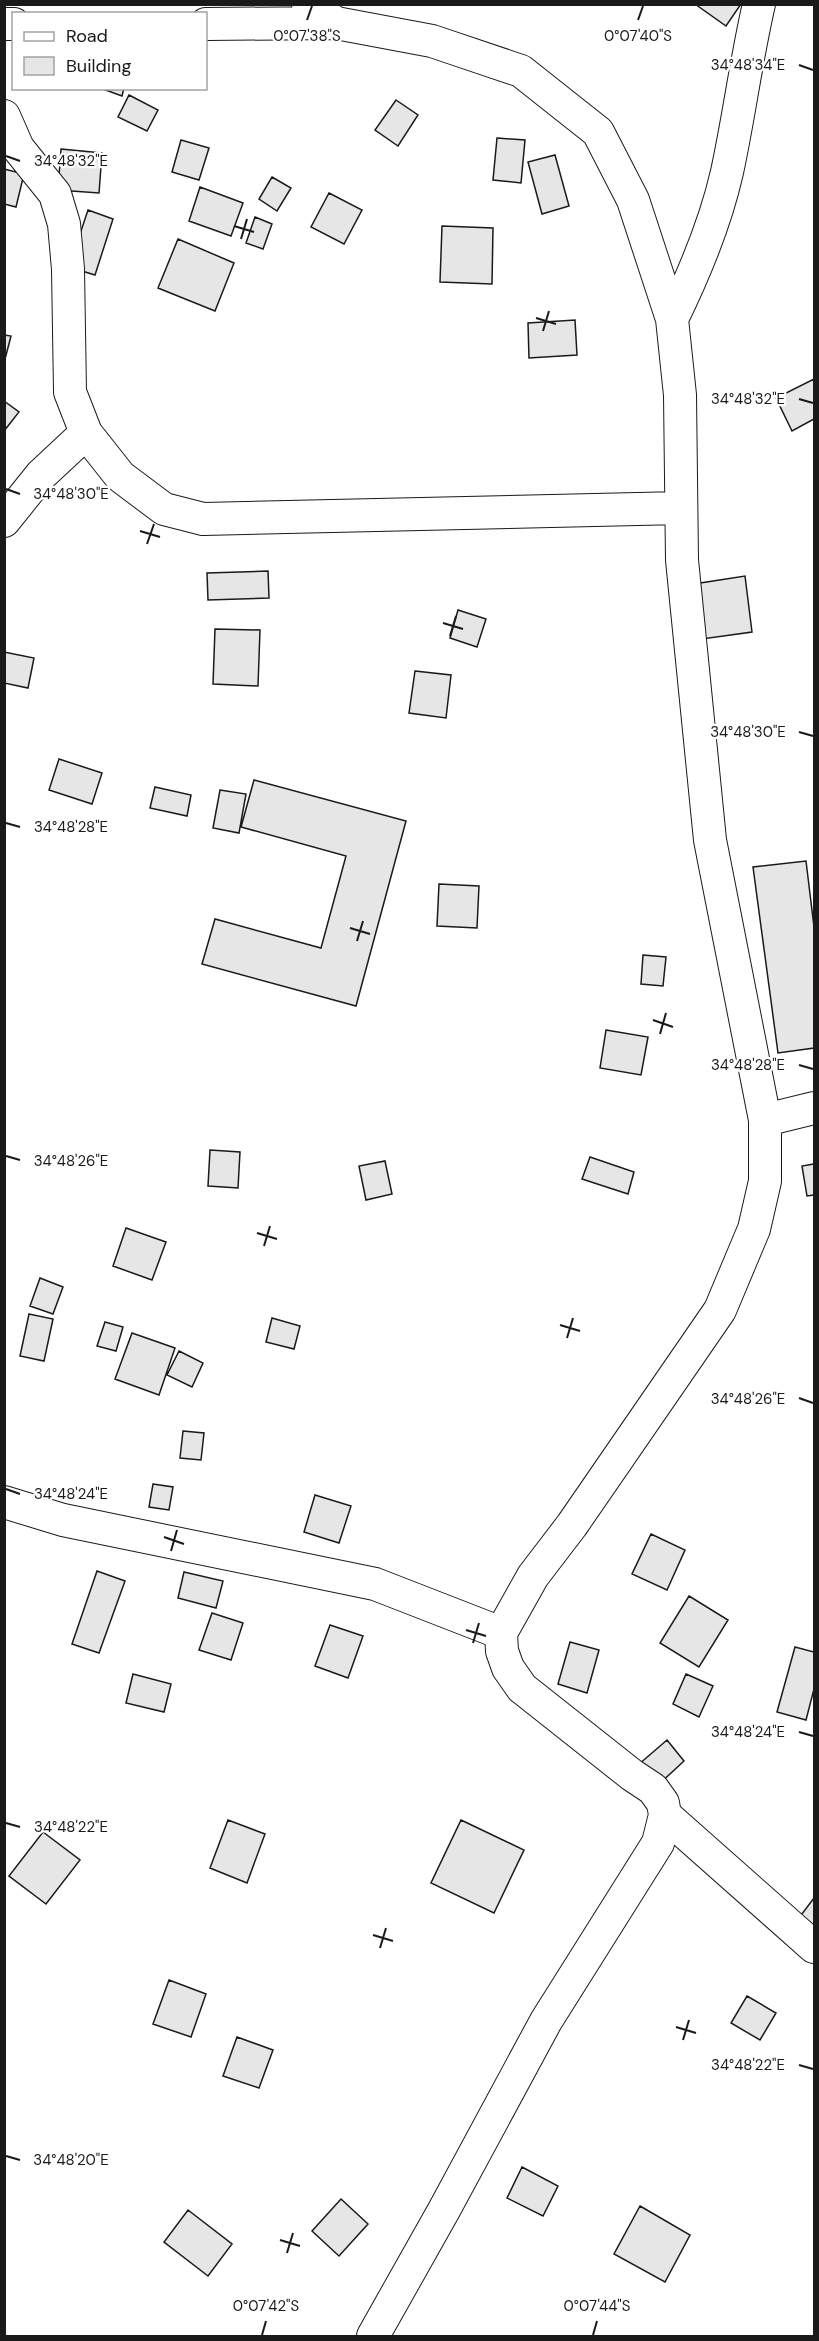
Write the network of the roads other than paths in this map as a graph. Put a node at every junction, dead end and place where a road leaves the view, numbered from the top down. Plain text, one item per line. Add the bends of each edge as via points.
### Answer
1 (308, 4) edge
2 (759, 4) edge
3 (336, 23) junction
4 (207, 24) edge
5 (4, 116) edge
6 (672, 319) junction
7 (86, 433) junction
8 (681, 508) junction
9 (4, 521) edge
10 (814, 1108) edge
11 (765, 1120) junction
12 (4, 1502) edge
13 (501, 1633) junction
14 (665, 1815) junction
15 (814, 1947) edge
16 (373, 2337) edge

1 - 3 street
2 - 6 street via 726,174 695,271
3 - 4 street
3 - 6 street via 432,41 520,71 598,132 633,200
5 - 7 street via 18,148 55,194 64,224 70,392
6 - 8 street via 680,395
7 - 8 street via 120,476 165,509 203,519
7 - 9 street via 41,475
8 - 11 street via 682,560 710,840
10 - 11 street
11 - 13 street via 765,1181 754,1229 720,1310 533,1576
12 - 13 street via 63,1520 375,1584
13 - 14 street via 508,1668 522,1688 653,1789 663,1803
14 - 15 street
14 - 16 street via 658,1843 546,2021

